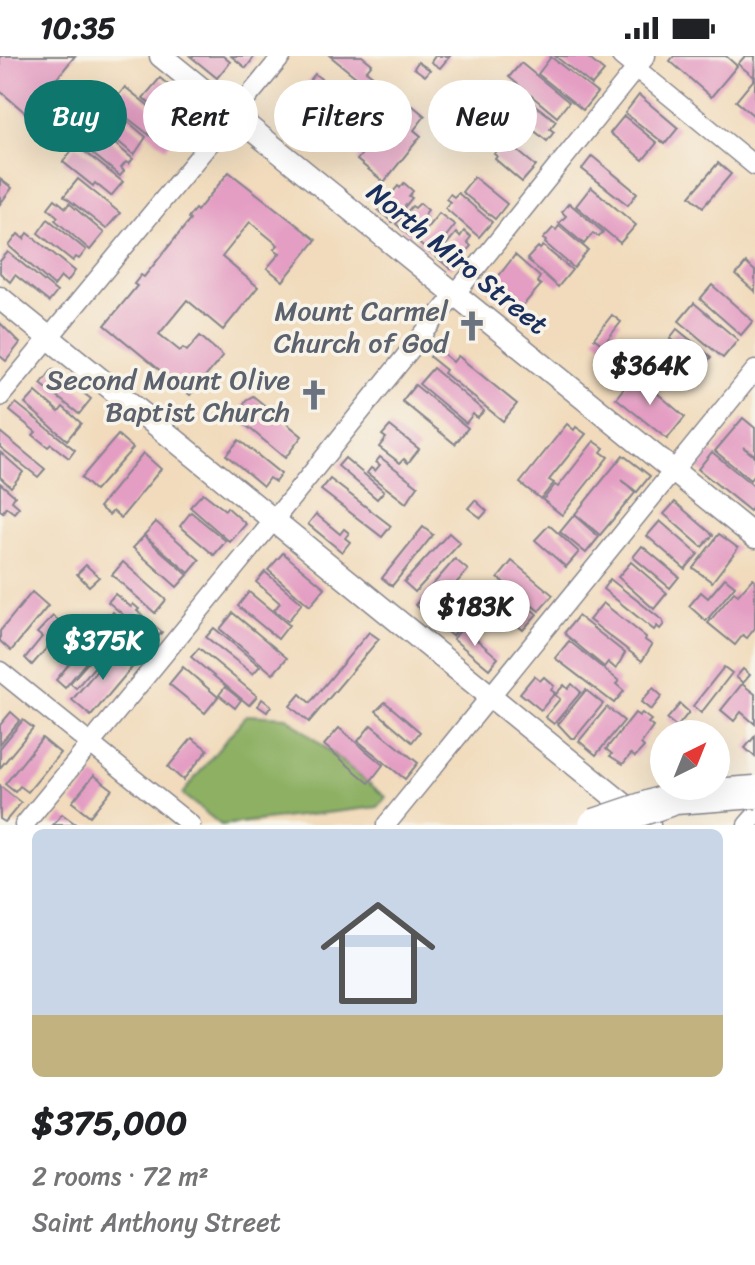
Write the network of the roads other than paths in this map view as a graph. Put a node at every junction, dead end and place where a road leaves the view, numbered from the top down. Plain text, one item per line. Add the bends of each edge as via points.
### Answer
1 (161, 56) edge
2 (282, 56) edge
3 (621, 56) edge
4 (641, 62) edge
5 (191, 80) edge
6 (258, 86) edge
7 (258, 134) edge
8 (203, 152) edge
9 (755, 166) edge
10 (455, 294) junction
11 (0, 298) edge
12 (48, 337) junction
13 (755, 370) edge
14 (0, 397) edge
15 (673, 471) junction
16 (274, 520) junction
17 (755, 537) edge
18 (0, 671) edge
19 (490, 696) junction
20 (90, 743) junction
21 (755, 792) edge
22 (755, 816) edge
23 (24, 825) edge
24 (191, 825) edge
25 (386, 825) edge
26 (595, 825) edge
27 (649, 825) edge
28 (747, 825) edge

1 - 5 street, North Miro Street
2 - 6 street
3 - 4 street
4 - 9 street
4 - 10 street
7 - 10 street, North Miro Street
8 - 12 street
10 - 15 street, North Miro Street
10 - 16 street
11 - 12 street
12 - 14 street
12 - 16 street
13 - 15 street
15 - 17 street, North Miro Street
15 - 19 street
16 - 19 street
16 - 20 street
18 - 20 street
19 - 25 street
19 - 27 street
20 - 23 street
20 - 24 street
21 - 26 highway, bridge via 675,798
22 - 28 street

